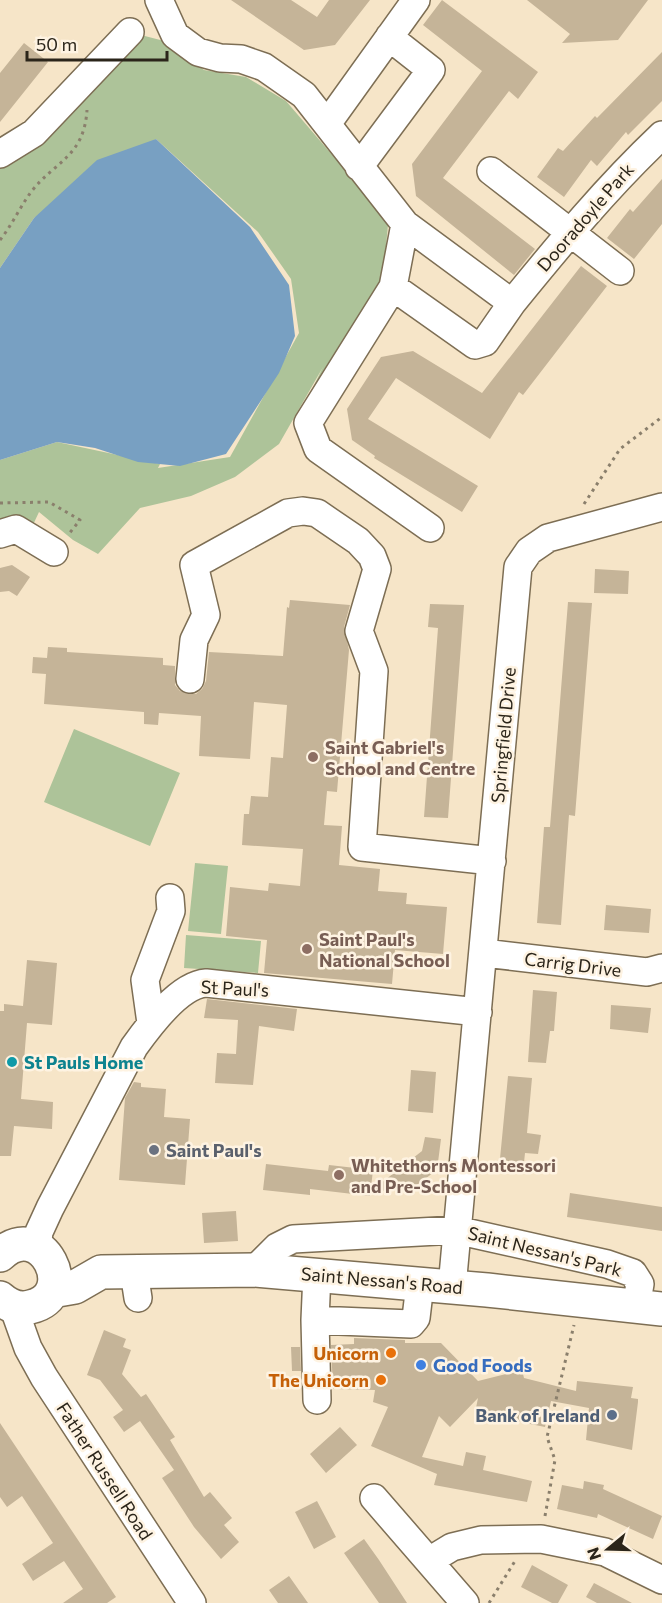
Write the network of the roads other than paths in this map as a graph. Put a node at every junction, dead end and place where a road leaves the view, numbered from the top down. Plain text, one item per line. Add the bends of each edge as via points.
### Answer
1 (159, 0) edge
2 (416, 0) edge
3 (130, 32) dead end
4 (389, 37) junction
5 (327, 124) junction
6 (662, 135) edge
7 (0, 154) edge
8 (359, 167) junction
9 (491, 171) dead end
10 (405, 224) junction
11 (570, 232) junction
12 (620, 271) dead end
13 (393, 287) junction
14 (512, 303) junction
15 (662, 507) edge
16 (430, 528) dead end
17 (0, 534) edge
18 (54, 552) road end
19 (190, 679) dead end
20 (492, 861) junction
21 (170, 898) dead end
22 (484, 953) junction
23 (662, 968) edge
24 (478, 1012) junction
25 (151, 1023) junction
26 (472, 1063) joint
27 (456, 1230) junction
28 (1, 1253) edge
29 (254, 1270) junction
30 (317, 1274) junction
31 (420, 1284) junction
32 (31, 1285) edge
33 (452, 1287) junction
34 (649, 1308) edge
35 (315, 1320) junction
36 (317, 1400) dead end
37 (374, 1498) dead end
38 (429, 1561) junction
39 (662, 1580) edge
40 (192, 1603) edge
41 (465, 1603) edge

1 - 5 street via 175,35 198,52 264,67 304,96
2 - 4 street
3 - 7 street via 34,133
4 - 5 street
4 - 8 street via 431,70
5 - 8 street
6 - 11 street, Dooradoyle Park
8 - 10 street
9 - 11 street
10 - 13 street
10 - 14 street
11 - 12 street
11 - 14 street, Dooradoyle Park
13 - 14 street, Dooradoyle Park via 476,345 485,342
13 - 16 street via 308,423 318,449
15 - 20 street, Springfield Drive via 548,538 529,550 518,567
17 - 18 street via 16,529
19 - 20 street via 194,640 206,615 194,566 288,513 317,513 358,541 372,556 377,569 359,631 374,671 362,847
20 - 22 street, Springfield Drive
21 - 25 street via 171,911 145,980
22 - 23 street, Carrig Drive via 647,972
22 - 24 street, Springfield Drive
24 - 25 street, St Paul's via 206,983 185,991
24 - 26 street, Springfield Drive
25 - 32 street, St Paul's via 134,1047 39,1232
26 - 27 street, Saint Nessan's Park
27 - 29 street, Saint Nessan's Park via 294,1239 277,1247
27 - 33 street, Saint Nessan's Park
27 - 34 street, Saint Nessan's Park via 633,1273
28 - 32 main road, Saint Nessan's Road via 20,1245
29 - 30 main road, Saint Nessan's Road
29 - 32 main road, Saint Nessan's Road via 136,1285 101,1272 75,1287
30 - 31 main road, Saint Nessan's Road
30 - 35 street
31 - 33 main road, Saint Nessan's Road
31 - 35 street via 416,1318 411,1324
32 - 40 street, Father Russell Road via 23,1337 44,1377
33 - 34 main road, Saint Nessan's Road
35 - 36 street
37 - 38 street
38 - 39 street via 452,1547 481,1540 535,1539 605,1552
38 - 41 street

